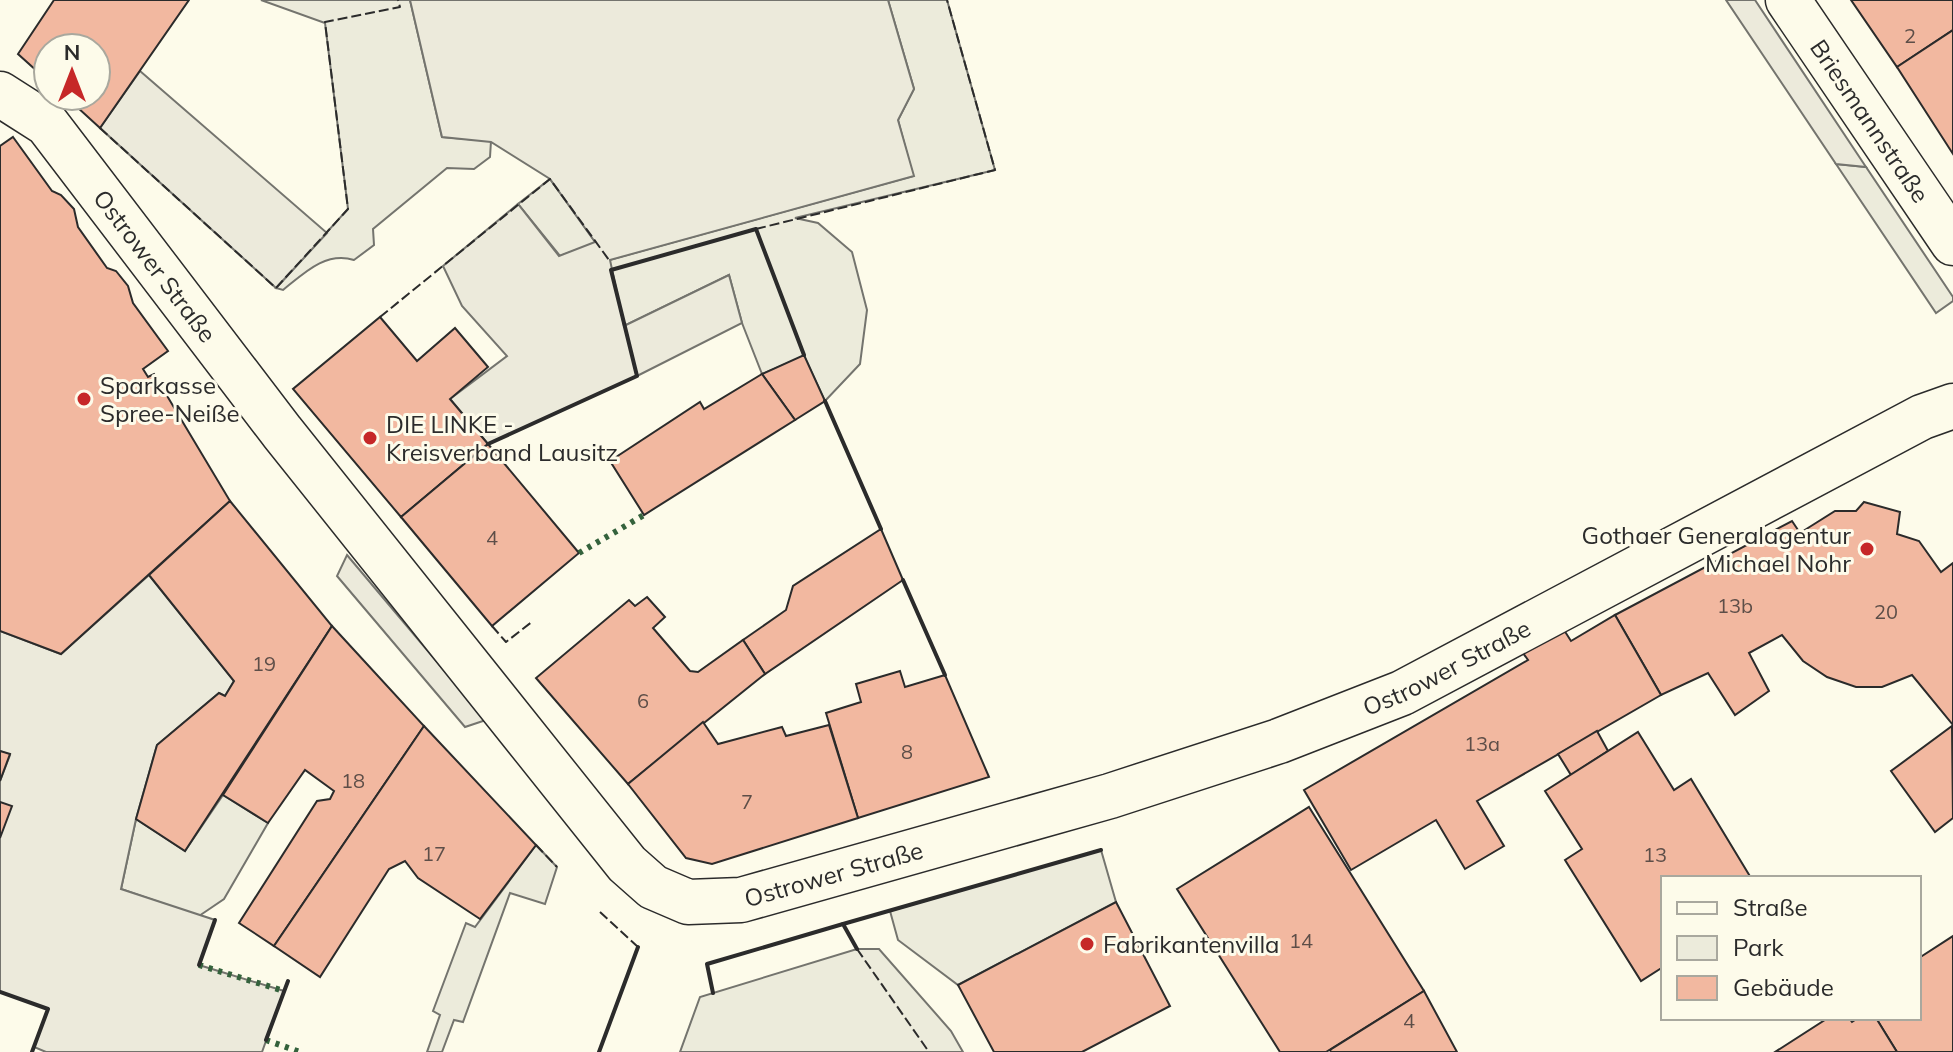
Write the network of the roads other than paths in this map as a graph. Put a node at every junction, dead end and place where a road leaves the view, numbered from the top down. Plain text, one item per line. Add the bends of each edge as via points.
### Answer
1 (1788, 0) edge
2 (0, 94) edge
3 (1953, 243) edge
4 (1953, 406) edge

1 - 3 street, Briesmannstraße
2 - 4 street, Ostrower Straße via 47,124 247,386 627,864 653,887 688,902 741,900 1110,796 1279,741 1388,698 1922,417

